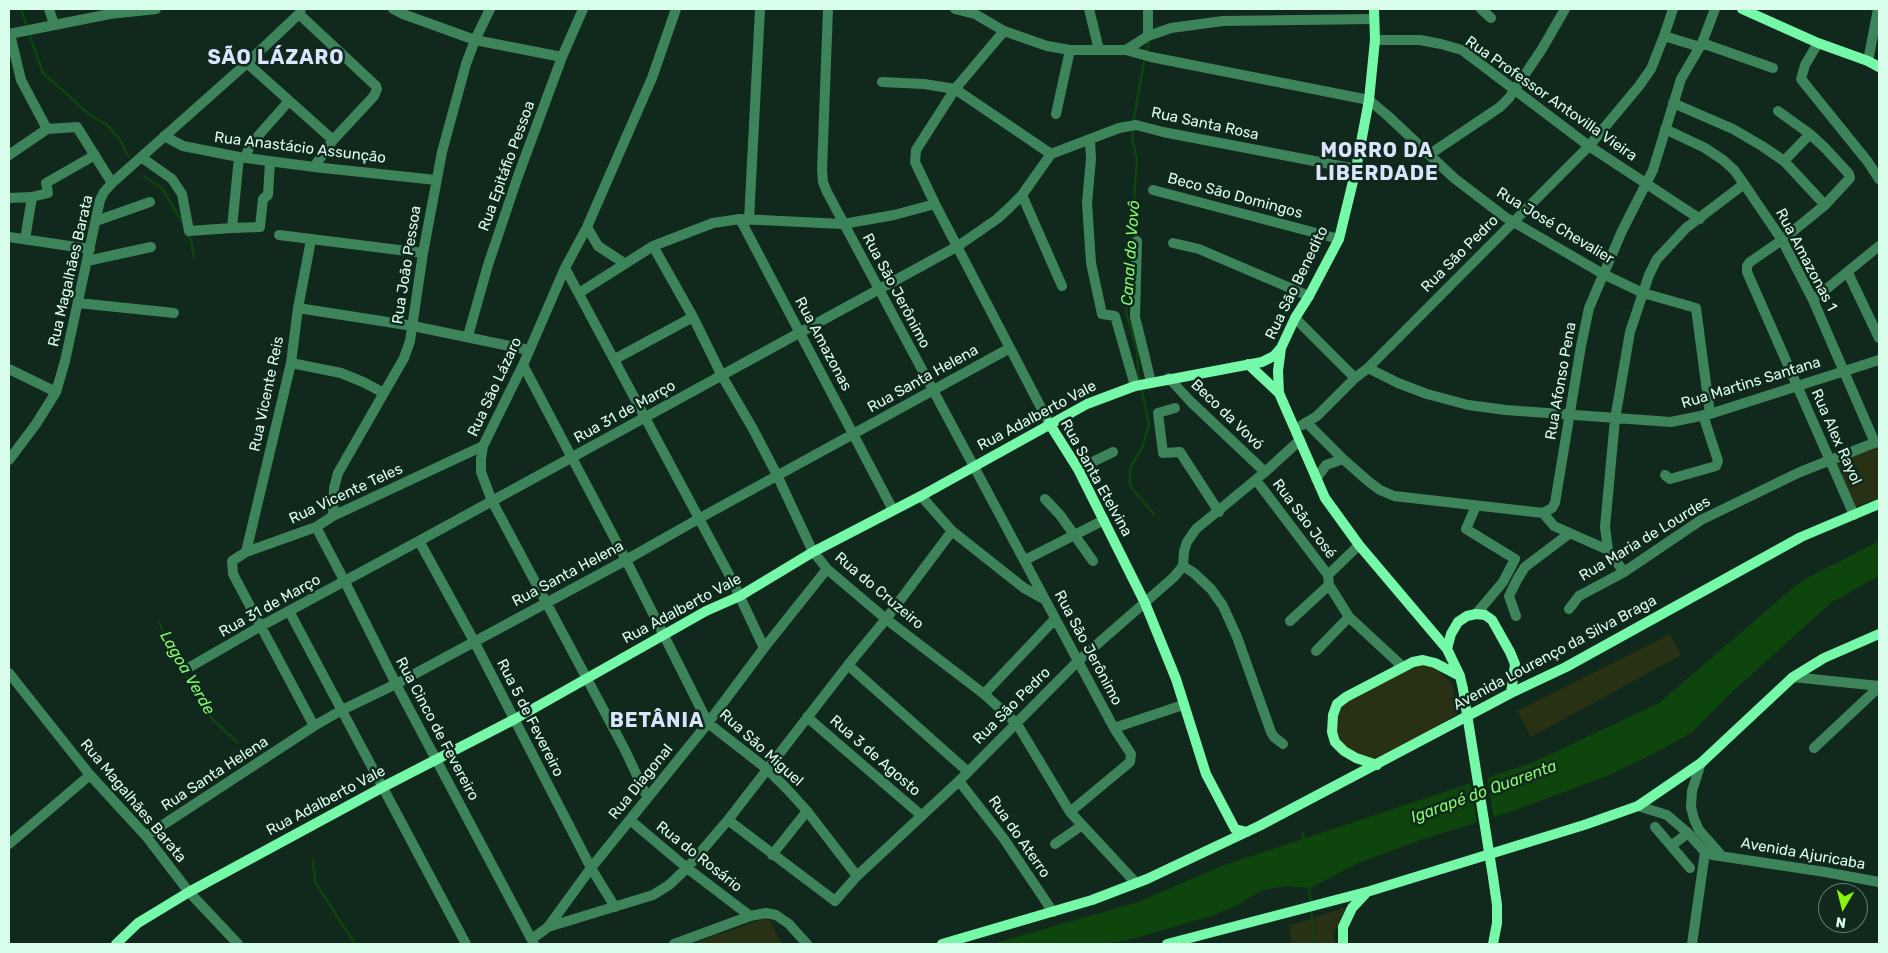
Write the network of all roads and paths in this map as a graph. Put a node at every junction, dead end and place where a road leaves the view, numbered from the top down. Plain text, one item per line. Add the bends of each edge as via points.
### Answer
1 (50, 9) edge
2 (156, 9) edge
3 (393, 9) edge
4 (490, 9) edge
5 (584, 9) edge
6 (676, 9) edge
7 (760, 9) edge
8 (828, 9) edge
9 (955, 9) edge
10 (1089, 9) edge
11 (1148, 9) edge
12 (1481, 9) edge
13 (1565, 9) edge
14 (1673, 9) edge
15 (1715, 9) edge
16 (1742, 9) edge
17 (1878, 9) edge
18 (300, 11) edge
19 (975, 12) edge
20 (1374, 14) edge
21 (1491, 18) dead end
22 (54, 24) junction
23 (1004, 31) junction
24 (9, 34) edge
25 (1150, 35) junction
26 (1664, 36) junction
27 (474, 40) junction
28 (1375, 40) junction
29 (1818, 42) junction
30 (1701, 45) junction
31 (1070, 50) junction
32 (1099, 50) junction
33 (1126, 50) junction
34 (562, 57) junction
35 (1868, 60) junction
36 (247, 63) junction
37 (1879, 67) edge
38 (1773, 68) dead end
39 (882, 82) dead end
40 (955, 89) junction
41 (1515, 89) junction
42 (1369, 100) junction
43 (289, 101) junction
44 (1673, 103) junction
45 (1778, 111) dead end
46 (1056, 114) dead end
47 (48, 129) junction
48 (1665, 129) junction
49 (1810, 134) junction
50 (164, 136) junction
51 (333, 140) junction
52 (1090, 140) junction
53 (1589, 146) junction
54 (1051, 154) junction
55 (1430, 154) junction
56 (9, 155) edge
57 (95, 155) junction
58 (141, 157) junction
59 (242, 158) junction
60 (1784, 161) junction
61 (270, 162) junction
62 (314, 168) junction
63 (1356, 169) junction
64 (1879, 179) edge
65 (436, 180) junction
66 (112, 183) junction
67 (1744, 184) junction
68 (1647, 185) junction
69 (1153, 190) dead end
70 (1022, 195) junction
71 (32, 197) junction
72 (9, 198) edge
73 (150, 202) dead end
74 (935, 204) junction
75 (1824, 205) junction
76 (745, 219) junction
77 (1700, 219) junction
78 (96, 221) junction
79 (1514, 222) junction
80 (843, 224) junction
81 (587, 227) junction
82 (232, 228) junction
83 (279, 235) dead end
84 (9, 237) edge
85 (25, 238) junction
86 (1339, 239) junction
87 (311, 240) junction
88 (1137, 240) dead end
89 (1782, 240) junction
90 (1173, 243) dead end
91 (652, 246) junction
92 (958, 246) junction
93 (1879, 246) edge
94 (151, 247) dead end
95 (90, 249) junction
96 (423, 254) junction
97 (87, 261) junction
98 (624, 263) junction
99 (565, 268) junction
100 (1848, 273) junction
101 (1603, 274) junction
102 (1062, 286) dead end
103 (879, 291) junction
104 (1643, 293) junction
105 (578, 294) junction
106 (1309, 296) junction
107 (1813, 300) junction
108 (78, 303) junction
109 (298, 308) junction
110 (174, 313) dead end
111 (692, 317) junction
112 (1295, 318) junction
113 (414, 326) junction
114 (799, 333) junction
115 (468, 336) junction
116 (1879, 338) edge
117 (1010, 348) junction
118 (1281, 348) junction
119 (529, 350) junction
120 (615, 359) junction
121 (1879, 360) edge
122 (291, 363) junction
123 (1248, 364) junction
124 (523, 365) junction
125 (1368, 368) junction
126 (9, 369) edge
127 (1844, 370) junction
128 (722, 376) junction
129 (1169, 378) junction
130 (1355, 378) junction
131 (1142, 384) junction
132 (1797, 385) junction
133 (932, 390) junction
134 (56, 392) junction
135 (1279, 393) junction
136 (384, 394) junction
137 (1175, 408) dead end
138 (1706, 414) junction
139 (1570, 415) junction
140 (646, 418) junction
141 (1615, 419) junction
142 (1049, 423) junction
143 (1307, 423) junction
144 (1296, 428) junction
145 (854, 434) junction
146 (1300, 440) junction
147 (1877, 442) edge
148 (483, 446) junction
149 (1113, 452) dead end
150 (571, 458) junction
151 (1343, 459) junction
152 (9, 460) edge
153 (1830, 460) junction
154 (974, 467) junction
155 (1078, 470) junction
156 (1265, 472) junction
157 (777, 475) junction
158 (1665, 475) dead end
159 (1316, 479) junction
160 (1256, 480) junction
161 (921, 496) junction
162 (1044, 499) dead end
163 (492, 501) junction
164 (1879, 504) edge
165 (1476, 506) junction
166 (893, 510) junction
167 (1218, 512) junction
168 (1543, 513) junction
169 (1854, 514) junction
170 (333, 516) junction
171 (700, 518) junction
172 (1104, 520) junction
173 (316, 527) junction
174 (952, 531) junction
175 (1570, 533) junction
176 (1075, 534) junction
177 (419, 541) junction
178 (1359, 545) junction
179 (1608, 550) junction
180 (246, 552) junction
181 (813, 552) junction
182 (626, 560) junction
183 (1025, 560) junction
184 (1094, 561) dead end
185 (1183, 566) junction
186 (827, 569) junction
187 (1624, 572) junction
188 (1328, 580) junction
189 (345, 582) junction
190 (740, 596) junction
191 (1044, 599) junction
192 (546, 602) junction
193 (1145, 603) junction
194 (1569, 609) dead end
195 (289, 612) junction
196 (1476, 614) junction
197 (1516, 616) dead end
198 (1349, 617) junction
199 (886, 619) junction
200 (1055, 619) junction
201 (1290, 621) dead end
202 (261, 626) junction
203 (1879, 634) edge
204 (664, 636) junction
205 (474, 641) junction
206 (764, 648) junction
207 (1447, 649) junction
208 (1316, 651) dead end
209 (1078, 662) junction
210 (848, 665) junction
211 (190, 667) dead end
212 (1403, 667) junction
213 (9, 673) edge
214 (1460, 676) junction
215 (1792, 677) junction
216 (585, 678) junction
217 (396, 684) junction
218 (1879, 687) edge
219 (1511, 693) junction
220 (984, 694) junction
221 (1183, 705) junction
222 (342, 710) junction
223 (807, 718) junction
224 (515, 720) junction
225 (708, 723) junction
226 (1017, 724) junction
227 (314, 726) junction
228 (1114, 728) junction
229 (1283, 744) dead end
230 (1814, 748) dead end
231 (437, 760) junction
232 (1701, 763) junction
233 (1377, 764) junction
234 (767, 769) junction
235 (968, 772) junction
236 (90, 775) junction
237 (960, 781) junction
238 (383, 787) junction
239 (647, 797) junction
240 (1638, 806) junction
241 (807, 811) junction
242 (1070, 812) junction
243 (922, 816) junction
244 (630, 820) junction
245 (728, 820) junction
246 (1081, 826) junction
247 (1655, 826) dead end
248 (1246, 832) junction
249 (1688, 833) junction
250 (146, 836) junction
251 (9, 844) edge
252 (1055, 844) dead end
253 (1671, 846) junction
254 (1705, 852) junction
255 (772, 855) junction
256 (1722, 856) junction
257 (591, 868) junction
258 (687, 868) junction
259 (1690, 868) dead end
260 (857, 876) junction
261 (1879, 882) edge
262 (1136, 883) junction
263 (1370, 891) junction
264 (189, 892) junction
265 (615, 907) junction
266 (1053, 912) junction
267 (750, 916) junction
268 (548, 927) junction
269 (1197, 940) edge
270 (533, 942) edge
271 (116, 944) edge
272 (238, 944) edge
273 (466, 944) edge
274 (674, 944) edge
275 (807, 944) edge
276 (942, 944) edge
277 (1167, 944) edge
278 (1343, 944) edge
279 (1493, 944) edge
280 (1692, 944) edge

1 - 22 street
2 - 22 street
3 - 27 street
4 - 27 street, Rua João Pessoa
5 - 34 street, Rua Epitáfio Pessoa
6 - 81 street, Rua São Lázaro via 652,78
7 - 76 street
8 - 80 street, Rua São Jerônimo via 823,176
9 - 19 street
10 - 32 street
11 - 25 street
12 - 21 street
13 - 41 street
14 - 26 street, Rua São Pedro
15 - 30 street, Rua Afonso Pena
16 - 29 street
17 - 35 street
18 - 36 street, Rua Magalhães Barata
18 - 51 street via 376,86 374,96
19 - 23 street
20 - 25 street via 1223,20 1171,28
20 - 28 street, Rua São Benedito
22 - 24 street
23 - 31 street via 1047,46
23 - 40 street
24 - 47 street via 21,80
25 - 33 street
26 - 30 street
26 - 53 street, Rua São Pedro via 1639,86
27 - 34 street
27 - 65 street, Rua João Pessoa
28 - 41 street, Rua Professor Antovilla Vieira via 1420,40 1462,50
28 - 42 street, Rua São Benedito
29 - 35 street
29 - 64 street via 1801,79
30 - 38 street
30 - 44 street, Rua Afonso Pena via 1681,79
31 - 32 street
31 - 46 street
32 - 33 street
33 - 42 street
34 - 115 street, Rua Epitáfio Pessoa via 488,265
35 - 37 street
36 - 43 street
36 - 50 street, Rua Magalhães Barata
39 - 40 street
40 - 54 street
40 - 74 street, Rua Santa Etelvina via 916,150 915,162
41 - 53 street, Rua Professor Antovilla Vieira
41 - 55 street via 1500,107
42 - 55 street, Rua José Chevalier
42 - 63 street, Rua São Benedito
43 - 51 street
43 - 59 street
44 - 48 street, Rua Afonso Pena
44 - 60 street via 1733,129
45 - 49 street
47 - 56 street
47 - 57 street via 77,127
48 - 67 street, Rua Amazonas 1 via 1723,160
48 - 68 street, Rua Afonso Pena
49 - 60 street
49 - 75 street via 1849,174 1849,181
50 - 58 street, Rua Magalhães Barata
50 - 59 street, Rua Anastácio Assunção via 183,146
51 - 62 street
52 - 54 street, Rua Santa Rosa
52 - 63 street, Rua Santa Rosa via 1133,125
52 - 131 street via 1087,203 1092,263 1102,314 1115,316
53 - 68 street, Rua Professor Antovilla Vieira
53 - 79 street, Rua São Pedro
54 - 70 street, Rua 31 de Março
55 - 79 street, Rua José Chevalier via 1454,178
57 - 66 street
57 - 71 street via 46,183 48,193
58 - 66 street, Rua Magalhães Barata
58 - 82 street via 172,179 182,194 189,231
59 - 61 street, Rua Anastácio Assunção
59 - 82 street
60 - 75 street
61 - 62 street, Rua Anastácio Assunção
61 - 82 street via 268,195 263,198 260,228
62 - 65 street, Rua Anastácio Assunção
63 - 86 street, Rua São Benedito
65 - 96 street, Rua João Pessoa
66 - 78 street, Rua Magalhães Barata via 100,200
67 - 77 street
67 - 89 street, Rua Amazonas 1
68 - 77 street
68 - 101 street, Rua Afonso Pena
69 - 86 street, Beco São Domingos
70 - 92 street, Rua 31 de Março via 997,219
70 - 102 street
71 - 72 street
71 - 85 street
73 - 78 street
74 - 80 street via 894,216
74 - 92 street, Rua Santa Etelvina
75 - 89 street
76 - 80 street
76 - 91 street via 713,223
76 - 114 street, Rua Amazonas
77 - 104 street via 1686,228 1657,259
78 - 95 street, Rua Magalhães Barata
79 - 101 street, Rua José Chevalier
79 - 125 street, Rua São Pedro
80 - 103 street, Rua São Jerônimo
81 - 98 street via 598,246
81 - 99 street, Rua São Lázaro
83 - 87 street
84 - 85 street
85 - 95 street
86 - 106 street, Rua São Benedito
87 - 96 street
87 - 109 street, Rua Vicente Reis
88 - 131 street via 1135,317
89 - 107 street, Rua Amazonas 1
89 - 132 street, Rua Alex Rayol via 1750,262 1747,272
90 - 106 street via 1213,255
91 - 98 street
91 - 111 street, Rua do Cruzeiro
92 - 103 street, Rua 31 de Março
92 - 117 street, Rua Santa Etelvina
93 - 100 street
94 - 97 street
95 - 97 street, Rua Magalhães Barata
96 - 113 street, Rua João Pessoa
97 - 108 street, Rua Magalhães Barata
98 - 105 street
99 - 105 street
99 - 119 street, Rua São Lázaro
100 - 107 street
100 - 116 street
101 - 104 street, Rua José Chevalier
101 - 139 street, Rua Afonso Pena via 1590,308
103 - 114 street, Rua 31 de Março
103 - 133 street, Rua São Jerônimo
104 - 138 street, Rua José Chevalier via 1694,307 1697,311
104 - 141 street via 1628,340
105 - 120 street
106 - 112 street, Rua São Benedito
107 - 127 street, Rua Amazonas 1
108 - 110 street
108 - 134 street, Rua Magalhães Barata
109 - 113 street
109 - 122 street, Rua Vicente Reis
111 - 120 street
111 - 128 street, Rua do Cruzeiro
112 - 118 street, Rua São Benedito
112 - 130 street
113 - 115 street
113 - 136 street, Rua João Pessoa via 404,358
114 - 128 street, Rua 31 de Março
114 - 145 street, Rua Amazonas
115 - 119 street
117 - 133 street, Rua Santa Helena
117 - 142 street, Rua Santa Etelvina
118 - 123 street, Rua Adalberto Vale via 1268,359
118 - 135 street, Rua São Benedito
119 - 124 street, Rua São Lázaro
120 - 140 street
121 - 127 street, Rua Martins Santana
122 - 136 street via 340,373
122 - 180 street, Rua Vicente Reis
123 - 129 street, Rua Adalberto Vale
123 - 135 street, Rua São Benedito
124 - 148 street, Rua São Lázaro
124 - 150 street, Rua São Miguel
125 - 130 street, Rua São Pedro
125 - 139 street, Rua Martins Santana via 1427,394 1468,405
126 - 134 street
127 - 132 street, Rua Martins Santana
127 - 147 street, Rua Amazonas 1
128 - 140 street, Rua 31 de Março
128 - 157 street, Rua do Cruzeiro
129 - 131 street, Rua Adalberto Vale
129 - 156 street, Beco da Vovó
130 - 143 street, Rua São Pedro
131 - 142 street, Rua Adalberto Vale via 1095,400
132 - 138 street, Rua Martins Santana
132 - 153 street, Rua Alex Rayol
133 - 145 street, Rua Santa Helena
133 - 154 street, Rua São Jerônimo
134 - 152 street, Rua Magalhães Barata
135 - 144 street, Rua São Benedito
136 - 170 street, Rua João Pessoa via 338,472
137 - 167 street via 1158,413 1163,453 1180,452
138 - 141 street, Rua Martins Santana via 1671,422
138 - 158 street via 1718,461 1715,467 1670,479
139 - 141 street, Rua Martins Santana
139 - 168 street, Rua Afonso Pena via 1555,503
140 - 150 street, Rua 31 de Março
140 - 171 street
141 - 179 street via 1605,527
142 - 154 street, Rua Adalberto Vale
142 - 155 street, Rua Santa Etelvina
143 - 144 street, Rua São Pedro
143 - 151 street
144 - 146 street, Rua São Benedito
145 - 157 street, Rua Santa Helena
145 - 166 street, Rua Amazonas
146 - 156 street
146 - 159 street, Rua São Benedito
147 - 153 street, Rua Maria de Lourdes
148 - 163 street, Rua São Lázaro via 481,472
148 - 170 street, Rua Vicente Teles
149 - 155 street
150 - 163 street, Rua 31 de Março
150 - 182 street, Rua São Miguel
151 - 159 street via 1326,465
151 - 165 street via 1380,490 1394,496
153 - 169 street, Rua Alex Rayol
153 - 187 street, Rua Maria de Lourdes via 1701,520
154 - 161 street, Rua Adalberto Vale
154 - 183 street, Rua São Jerônimo
155 - 172 street, Rua Santa Etelvina
156 - 160 street
157 - 171 street, Rua Santa Helena
157 - 181 street, Rua do Cruzeiro
159 - 178 street, Rua São Benedito via 1337,517
160 - 167 street
160 - 188 street, Rua São José
161 - 166 street, Rua Adalberto Vale
161 - 174 street
162 - 176 street
163 - 177 street, Rua 31 de Março
163 - 192 street, Rua São Lázaro
164 - 169 street, Avenida Lourenço da Silva Braga
165 - 168 street
165 - 196 street via 1466,529 1515,559 1503,582
166 - 181 street, Rua Adalberto Vale
167 - 185 street via 1196,529 1187,542
168 - 175 street, Rua Maria de Lourdes via 1554,526
169 - 219 street, Avenida Lourenço da Silva Braga via 1801,537 1566,667
170 - 173 street, Rua Vicente Teles
171 - 182 street, Rua Santa Helena
171 - 190 street
172 - 176 street
172 - 193 street, Rua Santa Etelvina
173 - 180 street, Rua Vicente Teles
173 - 189 street, Rua Cinco de Fevereiro
174 - 191 street via 1024,588
174 - 199 street
175 - 179 street, Rua Maria de Lourdes
175 - 197 street via 1525,567 1509,596
176 - 183 street
176 - 184 street
177 - 189 street, Rua 31 de Março
177 - 205 street, Rua 5 de Fevereiro
178 - 188 street
178 - 207 street, Rua São Benedito
179 - 187 street
180 - 202 street via 232,562 233,574
181 - 186 street, Rua do Cruzeiro
181 - 190 street, Rua Adalberto Vale
182 - 192 street, Rua Santa Helena
182 - 204 street, Rua São Miguel
183 - 191 street, Rua São Jerônimo
185 - 193 street, Rua São Pedro
185 - 229 street via 1211,589 1223,606 1271,732
186 - 199 street, Rua do Cruzeiro
186 - 206 street, Rua Diagonal
187 - 194 street, Rua Maria de Lourdes via 1579,596
188 - 198 street, Rua São José
188 - 201 street
189 - 195 street, Rua 31 de Março
189 - 217 street, Rua Cinco de Fevereiro
190 - 204 street, Rua Adalberto Vale via 706,611
190 - 206 street
191 - 200 street, Rua São Jerônimo
192 - 205 street, Rua Santa Helena
192 - 216 street, Rua São Lázaro
193 - 209 street, Rua São Pedro
193 - 221 street, Rua Santa Etelvina via 1176,679
195 - 202 street, Rua 31 de Março
195 - 222 street
196 - 207 street via 1458,622
196 - 219 street via 1492,620 1510,652 1516,670
198 - 208 street
198 - 212 street, Rua São José
199 - 210 street
199 - 220 street, Rua do Cruzeiro
200 - 209 street, Rua São Jerônimo
200 - 220 street
202 - 211 street, Rua 31 de Março
202 - 227 street
203 - 215 street via 1824,658
204 - 216 street, Rua Adalberto Vale
204 - 225 street, Rua São Miguel
205 - 217 street, Rua Santa Helena
205 - 224 street, Rua 5 de Fevereiro
206 - 225 street, Rua Diagonal
207 - 214 street, Rua São Benedito
209 - 226 street, Rua São Pedro
209 - 228 street, Rua São Jerônimo
210 - 223 street
210 - 235 street
212 - 214 street via 1423,660
212 - 233 street via 1346,696 1337,704 1333,715 1335,742 1344,751
213 - 236 street, Rua Magalhães Barata
214 - 279 street, Rua São Benedito, bridge via 1497,905
215 - 218 street
215 - 232 street
216 - 224 street, Rua Adalberto Vale
216 - 239 street, Rua São Lázaro
217 - 222 street, Rua Santa Helena
217 - 231 street, Rua Cinco de Fevereiro
218 - 230 street
219 - 233 street, Avenida Lourenço da Silva Braga
220 - 226 street, Rua do Cruzeiro
221 - 228 street
221 - 248 street, Rua Santa Etelvina via 1201,761 1228,819 1234,828
222 - 227 street, Rua Santa Helena
222 - 238 street
223 - 234 street
223 - 243 street, Rua 3 de Agosto
224 - 231 street, Rua Adalberto Vale
224 - 257 street, Rua 5 de Fevereiro
225 - 234 street, Rua São Miguel
225 - 239 street, Rua Diagonal
226 - 235 street, Rua São Pedro
226 - 242 street, Rua do Cruzeiro
227 - 250 street, Rua Santa Helena
228 - 242 street, Rua São Jerônimo via 1129,749 1130,762
231 - 238 street, Rua Adalberto Vale
231 - 270 street, Rua Cinco de Fevereiro
232 - 240 street
232 - 256 street, Avenida Ajuricaba via 1692,790 1691,806 1699,830
233 - 248 street, Avenida Lourenço da Silva Braga
234 - 241 street, Rua São Miguel
234 - 245 street
235 - 237 street, Rua São Pedro
236 - 250 street, Rua Magalhães Barata
236 - 251 street
237 - 243 street, Rua São Pedro
237 - 266 street, Rua do Aterro
238 - 264 street, Rua Adalberto Vale
238 - 273 street
239 - 244 street, Rua Diagonal
240 - 249 street via 1667,815
240 - 263 street
241 - 255 street
241 - 260 street, Rua São Miguel
242 - 246 street, Rua do Cruzeiro
243 - 260 street, Rua São Pedro
244 - 257 street, Rua Diagonal
244 - 258 street, Rua do Rosário
245 - 255 street, Rua São Pedro
245 - 258 street
246 - 252 street
246 - 262 street, Rua do Cruzeiro
247 - 253 street
248 - 262 street, Avenida Lourenço da Silva Braga
249 - 253 street
249 - 254 street
250 - 264 street, Rua Magalhães Barata
253 - 259 street
254 - 256 street, Avenida Ajuricaba
254 - 280 street
255 - 260 street, Rua São Pedro via 835,901
256 - 261 street, Avenida Ajuricaba
257 - 265 street, Rua 5 de Fevereiro
257 - 268 street, Rua Diagonal
258 - 265 street via 652,895
258 - 267 street, Rua do Rosário
262 - 266 street, Avenida Lourenço da Silva Braga
263 - 269 street
263 - 278 street via 1352,908 1343,927
264 - 271 street, Rua Adalberto Vale via 138,923
264 - 272 street, Rua Magalhães Barata
265 - 268 street
266 - 276 street, Avenida Lourenço da Silva Braga
267 - 274 street
267 - 275 street via 776,915
268 - 270 street, Rua Diagonal
269 - 277 street

